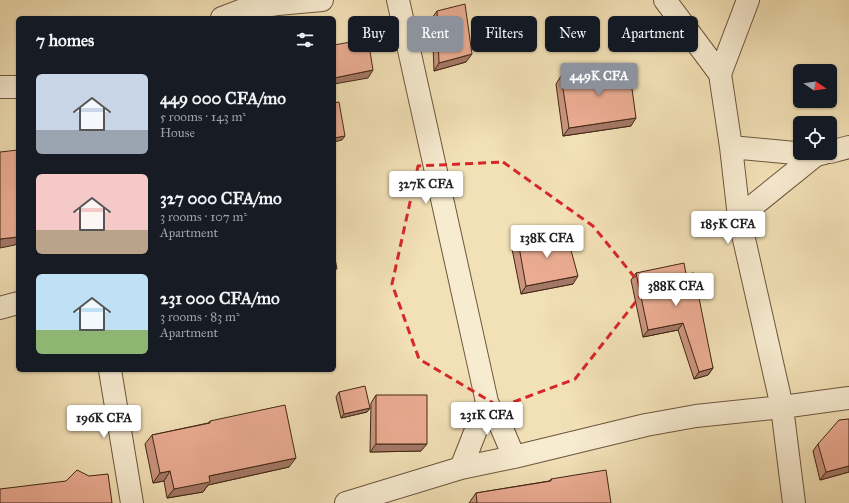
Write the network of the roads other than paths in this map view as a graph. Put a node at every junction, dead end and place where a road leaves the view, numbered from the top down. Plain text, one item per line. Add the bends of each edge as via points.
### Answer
1 (322, 0) edge
2 (398, 0) edge
3 (665, 0) edge
4 (748, 0) edge
5 (228, 16) edge
6 (720, 74) junction
7 (0, 87) edge
8 (16, 87) edge
9 (849, 147) edge
10 (731, 148) junction
11 (837, 150) edge
12 (793, 151) edge
13 (815, 160) edge
14 (739, 216) junction
15 (16, 304) edge
16 (0, 308) edge
17 (110, 372) edge
18 (849, 398) edge
19 (487, 402) junction
20 (782, 407) junction
21 (514, 457) junction
22 (461, 468) junction
23 (132, 503) edge
24 (346, 503) edge
25 (794, 503) edge

1 - 5 street via 278,4
2 - 19 street
3 - 6 street
4 - 6 street
6 - 10 street
7 - 8 street
9 - 11 street
10 - 12 street
10 - 14 street
13 - 14 street
14 - 20 street
15 - 16 street
17 - 23 street
18 - 20 street
19 - 21 street
19 - 22 street
20 - 21 street via 696,416 646,425
20 - 25 street
21 - 22 street
22 - 24 street

